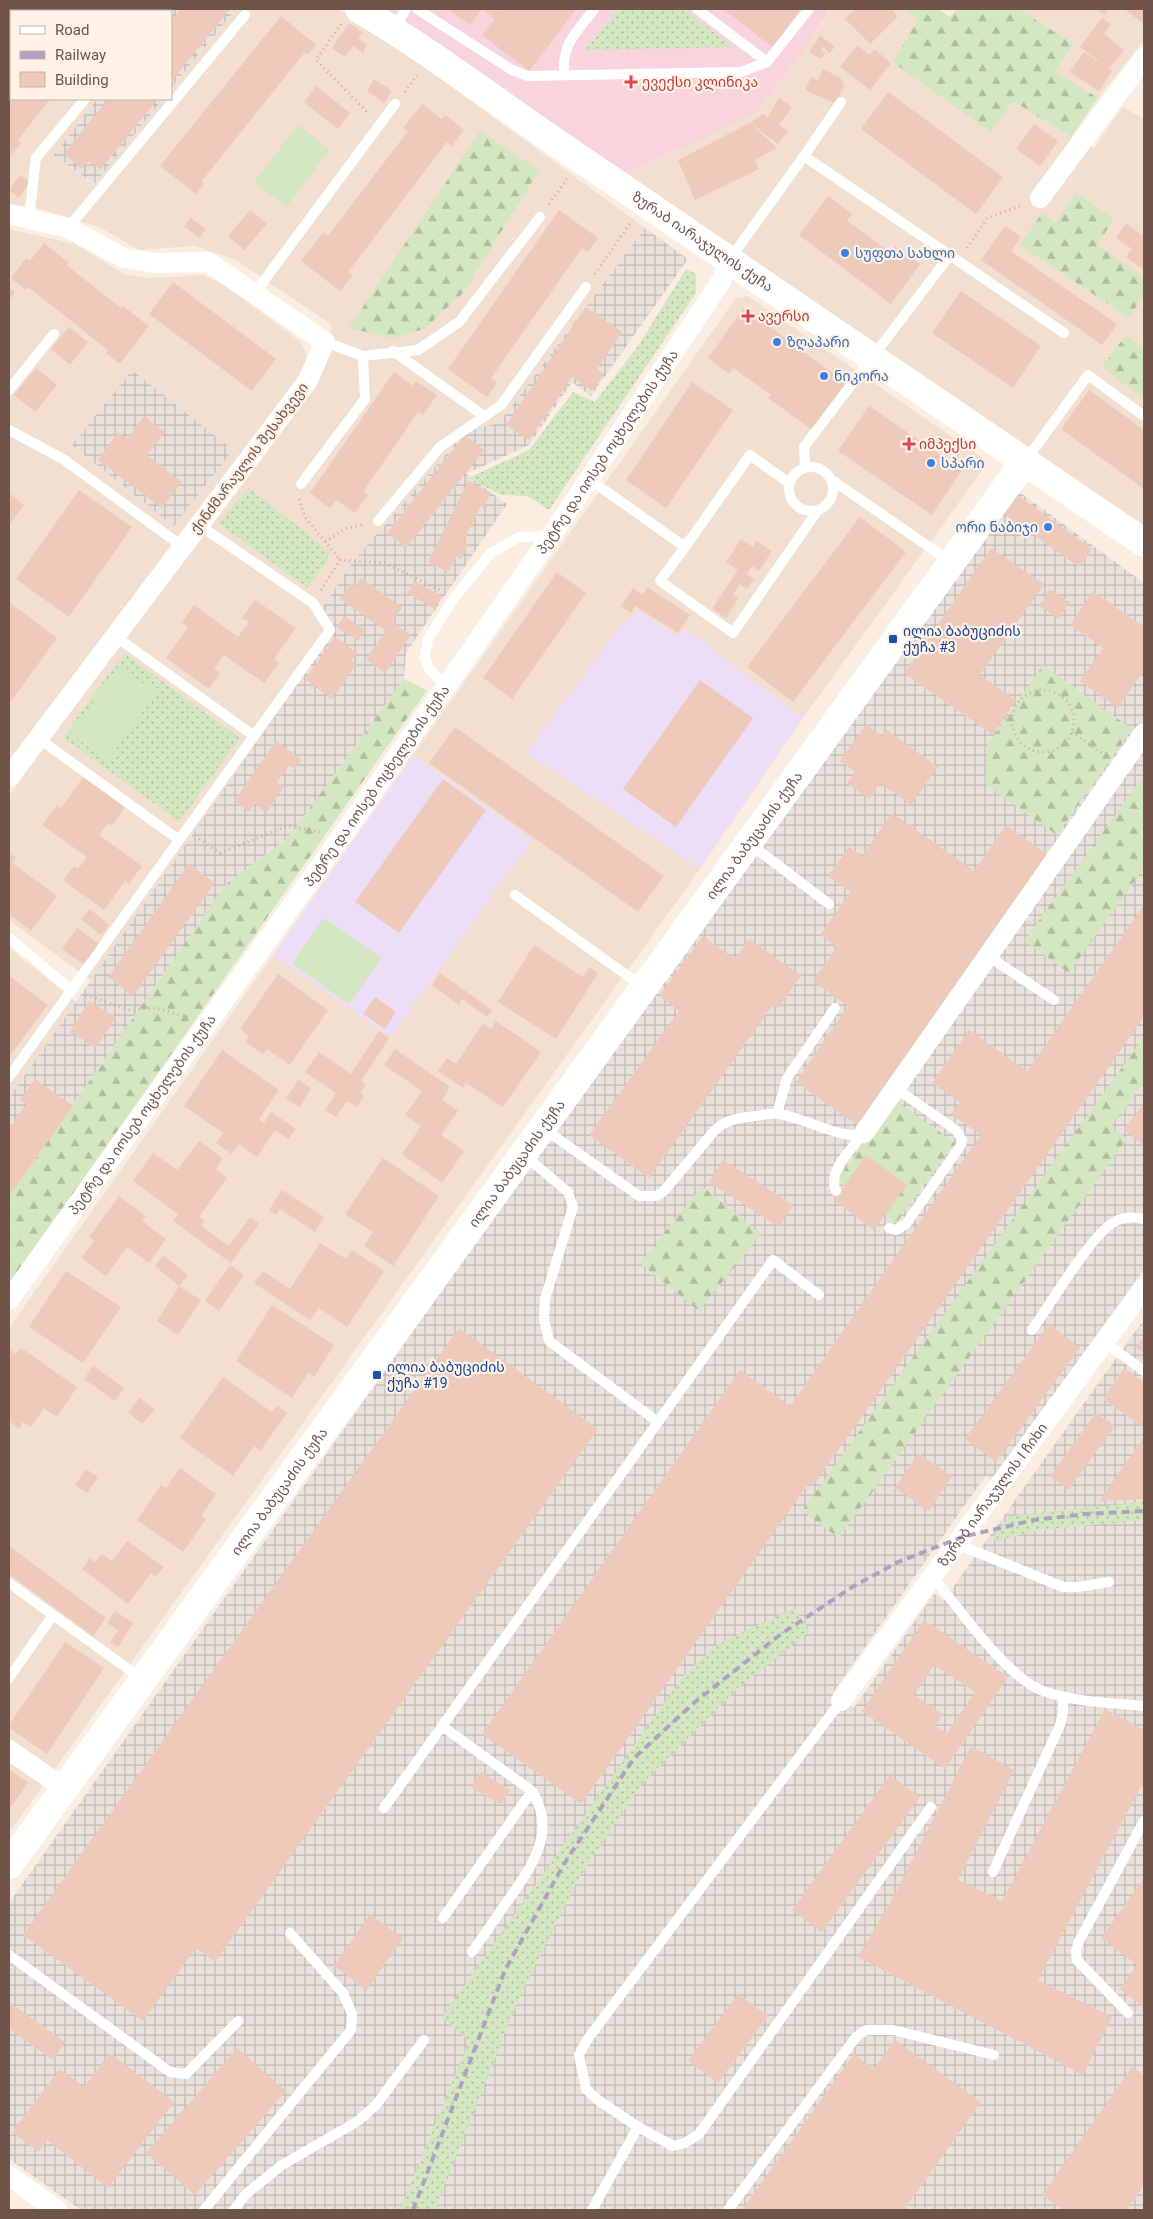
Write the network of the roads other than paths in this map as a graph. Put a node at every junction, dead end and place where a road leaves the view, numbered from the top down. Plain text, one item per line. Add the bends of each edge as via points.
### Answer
1 (417, 9) edge
2 (594, 9) edge
3 (697, 9) edge
4 (809, 9) edge
5 (352, 13) edge
6 (245, 15) dead end
7 (400, 19) edge
8 (1144, 58) edge
9 (767, 62) junction
10 (564, 75) junction
11 (84, 100) edge
12 (841, 102) dead end
13 (395, 104) road end
14 (804, 156) junction
15 (1040, 198) road end
16 (9, 214) edge
17 (540, 217) road end
18 (29, 218) junction
19 (68, 228) junction
20 (953, 258) junction
21 (729, 260) junction
22 (586, 287) road end
23 (254, 294) junction
24 (54, 334) dead end
25 (1064, 334) dead end
26 (325, 342) junction
27 (393, 351) junction
28 (874, 355) junction
29 (363, 356) junction
30 (9, 390) edge
31 (484, 416) junction
32 (1144, 416) edge
33 (9, 430) edge
34 (1025, 461) junction
35 (805, 466) junction
36 (589, 479) junction
37 (832, 480) junction
38 (789, 483) junction
39 (301, 484) road end
40 (818, 510) junction
41 (378, 521) road end
42 (199, 526) junction
43 (551, 536) junction
44 (1144, 543) edge
45 (183, 547) junction
46 (685, 547) junction
47 (952, 562) junction
48 (116, 636) junction
49 (446, 686) junction
50 (1144, 733) edge
51 (254, 736) junction
52 (38, 738) junction
53 (9, 778) edge
54 (179, 840) junction
55 (749, 842) junction
56 (515, 895) dead end
57 (829, 904) dead end
58 (9, 938) edge
59 (988, 956) junction
60 (644, 987) junction
61 (71, 990) junction
62 (1054, 1000) dead end
63 (835, 1008) dead end
64 (9, 1077) edge
65 (895, 1088) junction
66 (777, 1114) junction
67 (542, 1128) junction
68 (864, 1133) junction
69 (523, 1154) junction
70 (836, 1191) dead end
71 (1144, 1219) edge
72 (890, 1228) dead end
73 (1144, 1288) edge
74 (819, 1295) dead end
75 (9, 1300) edge
76 (1032, 1330) dead end
77 (1104, 1342) junction
78 (1144, 1371) edge
79 (658, 1422) junction
80 (957, 1544) junction
81 (933, 1577) junction
82 (1109, 1582) dead end
83 (9, 1583) edge
84 (53, 1615) junction
85 (9, 1678) edge
86 (143, 1679) junction
87 (1063, 1697) junction
88 (841, 1702) joint
89 (1144, 1706) edge
90 (442, 1726) junction
91 (9, 1750) edge
92 (64, 1788) junction
93 (532, 1791) junction
94 (931, 1807) dead end
95 (384, 1808) dead end
96 (1144, 1821) edge
97 (9, 1865) edge
98 (993, 1872) dead end
99 (443, 1918) dead end
100 (290, 1932) dead end
101 (472, 1952) dead end
102 (9, 1955) edge
103 (1128, 2013) dead end
104 (238, 2021) dead end
105 (424, 2040) dead end
106 (994, 2056) dead end
107 (638, 2127) junction
108 (9, 2176) edge
109 (57, 2210) edge
110 (204, 2210) edge
111 (234, 2210) edge
112 (592, 2210) edge
113 (728, 2210) edge

1 - 10 lane via 520,75
2 - 10 lane via 566,48
3 - 9 lane
4 - 9 lane
5 - 7 street, ზურაბ იარაჯულის ქუჩა
6 - 19 lane
7 - 21 street, ზურაბ იარაჯულის ქუჩა
8 - 15 street
9 - 10 lane via 741,72
11 - 18 lane via 36,158
12 - 14 lane
13 - 23 lane
14 - 20 lane
14 - 21 lane
16 - 18 street
17 - 27 lane via 458,322 418,350
18 - 19 street
19 - 23 street via 124,258 155,263 208,262
20 - 25 lane
20 - 28 lane
21 - 28 street, ზურაბ იარაჯულის ქუჩა
21 - 36 street, პეტრე და იოსებ ოცხელების ქუჩა via 720,283
22 - 31 lane via 501,405
23 - 26 street
24 - 30 lane
26 - 29 lane
26 - 42 street, ქინძმარაულის შესახვევი via 307,382
27 - 29 lane
27 - 31 lane
28 - 34 street, ზურაბ იარაჯულის ქუჩა
28 - 35 lane via 804,447
29 - 39 lane via 365,399
31 - 41 lane via 440,447
32 - 34 lane via 1088,375
33 - 45 lane via 63,459
34 - 44 street, ზურაბ იარაჯულის ქუჩა
34 - 47 street, ილია ბაბუცაძის ქუჩა
35 - 37 lane via 824,470
35 - 38 lane via 795,472
36 - 43 street, პეტრე და იოსებ ოცხელების ქუჩა
36 - 46 lane
37 - 40 lane via 830,502
37 - 47 lane
38 - 40 lane via 793,503 804,510
38 - 46 lane via 750,455
40 - 46 lane via 733,633 660,581
42 - 45 street, ქინძმარაულის შესახვევი
42 - 51 lane via 313,603 330,630
43 - 49 street, პეტრე და იოსებ ოცხელების ქუჩა
43 - 49 lane via 519,537 491,553 454,598 428,639 425,657 429,669
45 - 48 street, ქინძმარაულის შესახვევი
47 - 55 street, ილია ბაბუცაძის ქუჩა
48 - 51 lane
48 - 52 street, ქინძმარაულის შესახვევი
49 - 75 street, პეტრე და იოსებ ოცხელების ქუჩა
50 - 59 street
51 - 54 lane
52 - 53 street, ქინძმარაულის შესახვევი
52 - 54 lane
54 - 61 lane
55 - 57 lane
55 - 60 street, ილია ბაბუცაძის ქუჩა
56 - 60 lane
58 - 61 lane
59 - 62 lane
59 - 65 street
60 - 67 street, ილია ბაბუცაძის ქუჩა
61 - 64 lane
63 - 66 lane via 787,1078
65 - 68 street
65 - 72 lane via 956,1130 962,1140 906,1224 896,1230
66 - 67 lane via 723,1123 656,1196 639,1196
66 - 68 lane via 846,1134 857,1136
67 - 69 street, ილია ბაბუცაძის ქუჩა
68 - 70 lane via 833,1178
69 - 79 lane via 568,1192 573,1207 545,1299 544,1319 549,1341
69 - 86 street, ილია ბაბუცაძის ქუჩა
71 - 76 lane via 1134,1217 1115,1221 1099,1234
73 - 77 street, ზურაბ იარაჯულის I ჩიხი
74 - 79 lane via 773,1260
77 - 78 lane
77 - 80 street, ზურაბ იარაჯულის I ჩიხი
79 - 90 lane
80 - 81 street, ზურაბ იარაჯულის I ჩიხი
80 - 82 lane via 1063,1587
81 - 87 lane via 1010,1670 1041,1690
81 - 88 street, ზურაბ იარაჯულის I ჩიხი
83 - 84 lane
84 - 85 lane
84 - 86 lane
86 - 92 street, ილია ბაბუცაძის ქუჩა
87 - 89 lane
87 - 98 lane via 1060,1725
88 - 107 lane via 587,2040 579,2055 586,2089
90 - 93 lane
90 - 95 lane
91 - 92 street
92 - 97 street, ილია ბაბუცაძის ქუჩა
93 - 99 lane
93 - 101 lane via 540,1803 543,1818 534,1862
94 - 107 lane via 699,2134 673,2146
96 - 103 lane via 1076,1951 1077,1960
100 - 110 lane via 343,1992 352,2014 351,2030
102 - 104 lane via 170,2072 186,2074
105 - 111 lane via 376,2106 282,2166 246,2194
106 - 113 lane via 893,2030 866,2030 856,2037
107 - 112 lane
108 - 109 street

